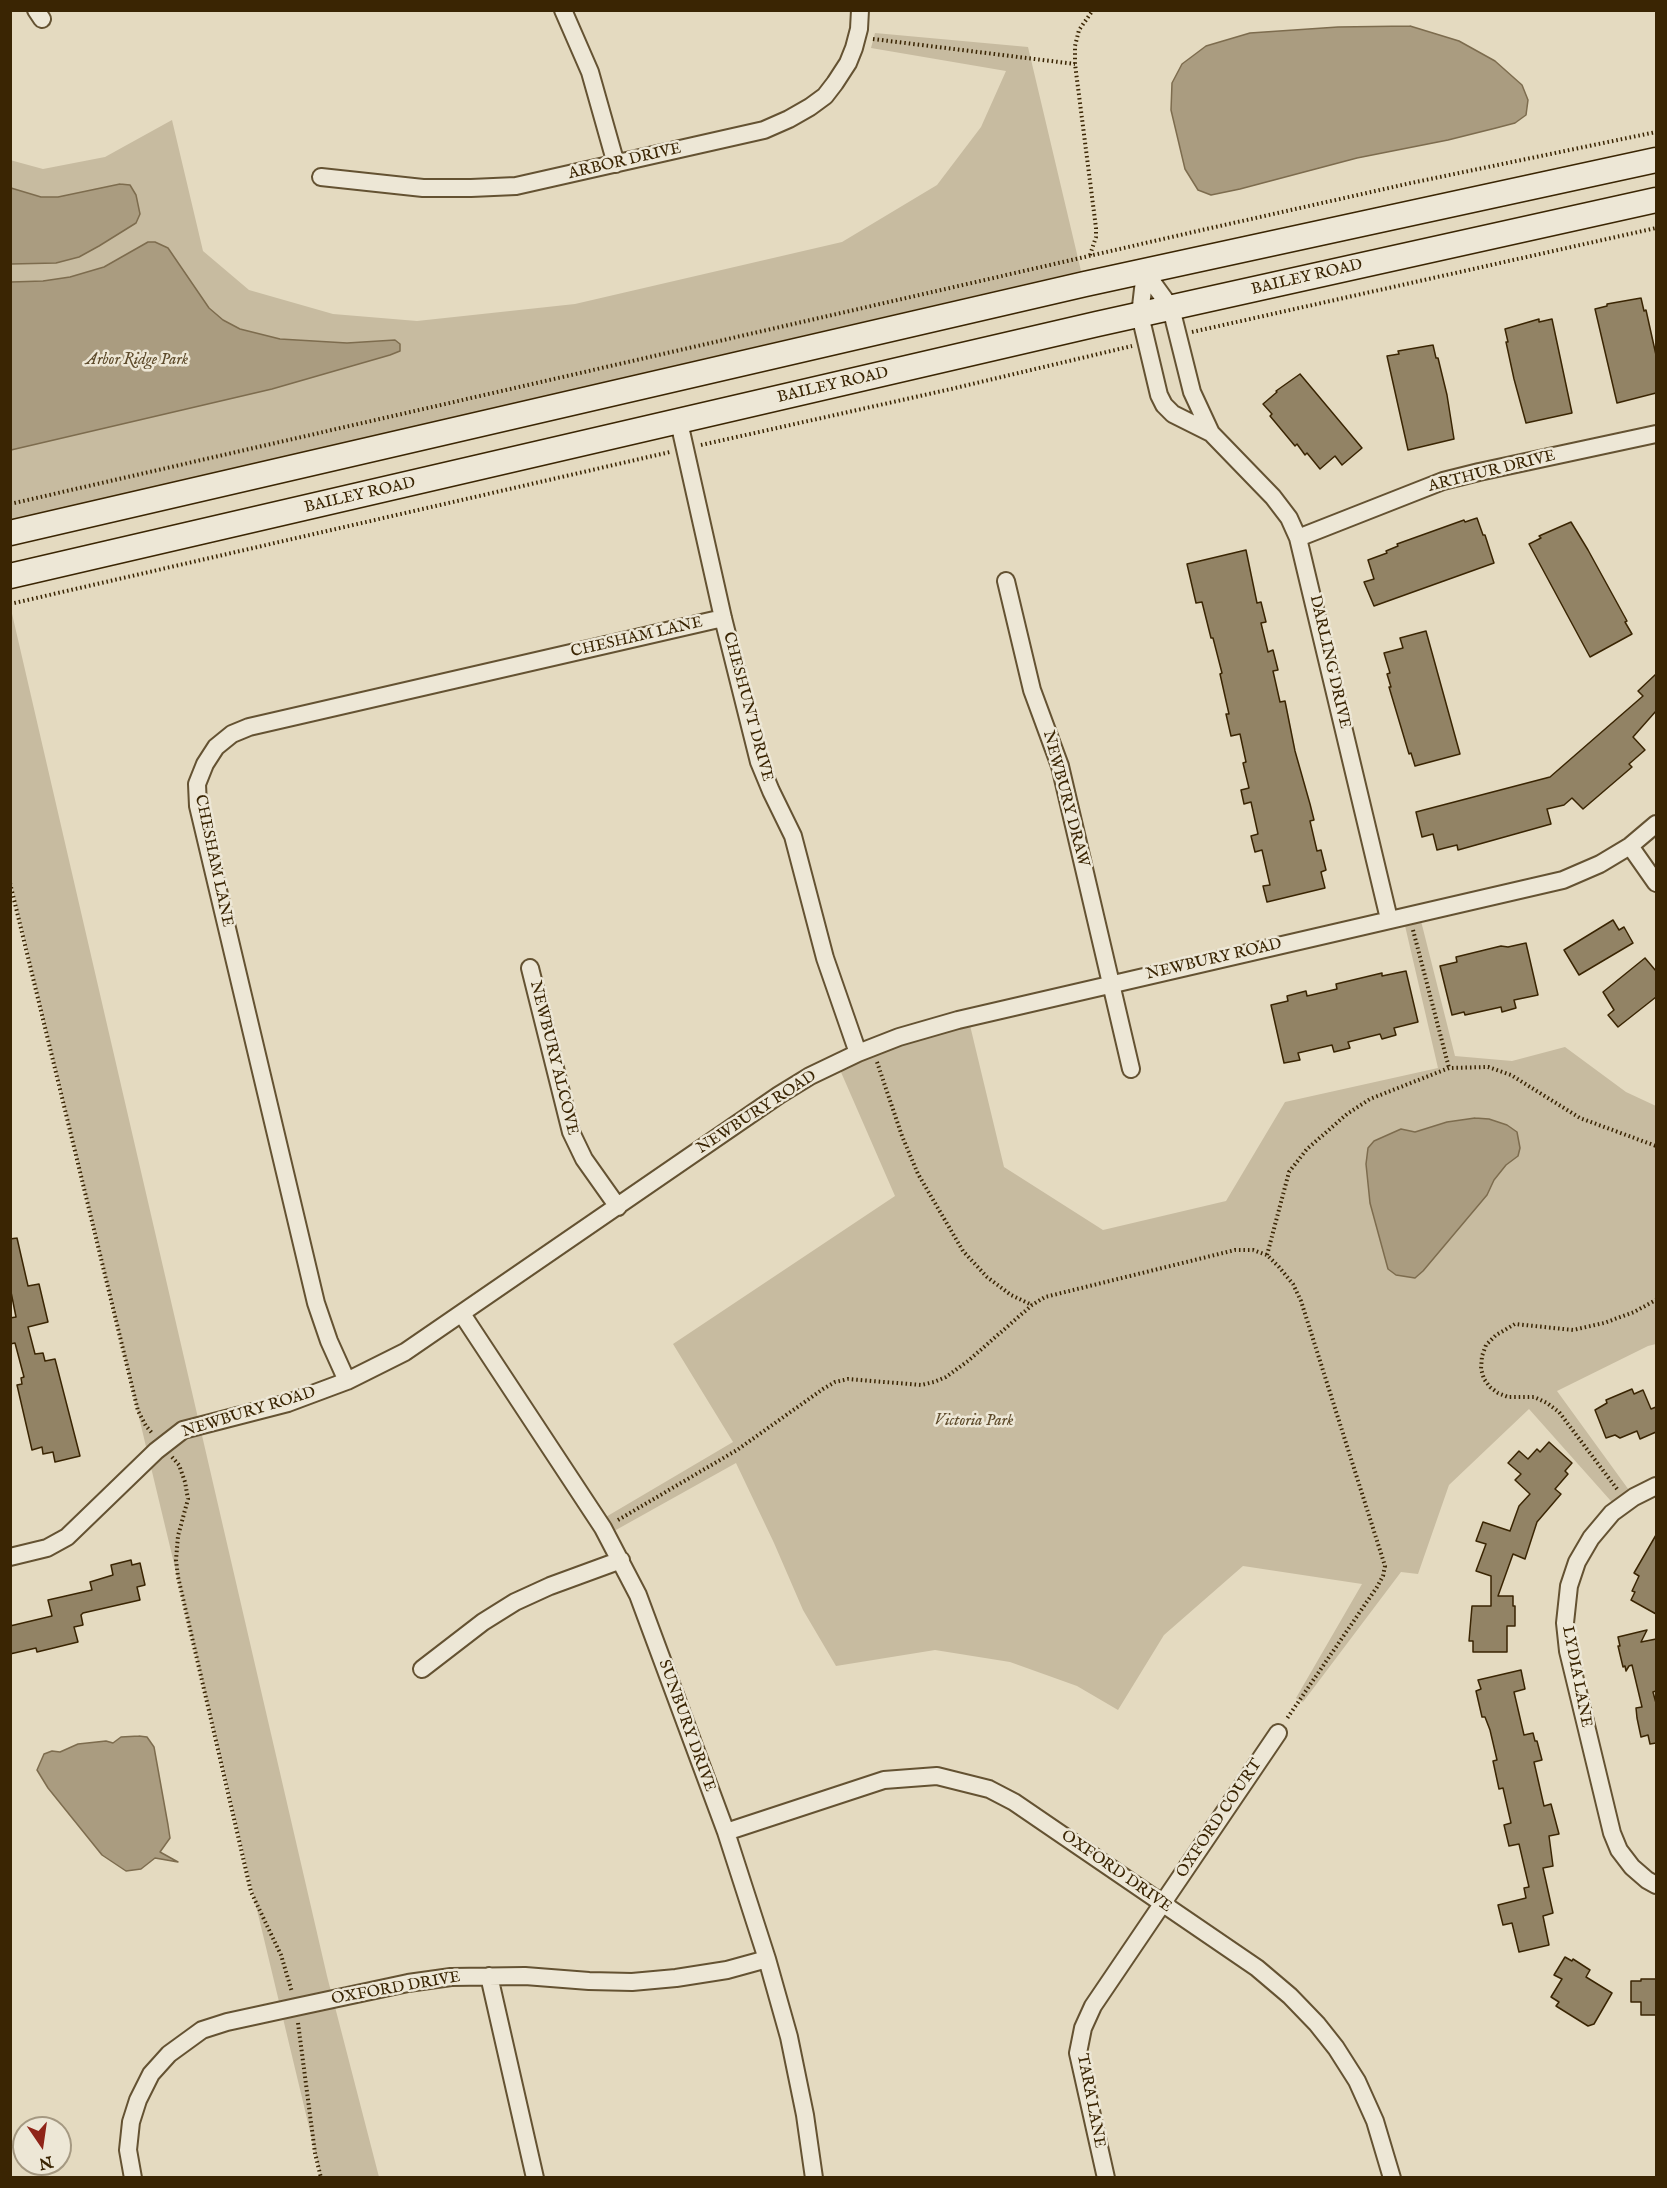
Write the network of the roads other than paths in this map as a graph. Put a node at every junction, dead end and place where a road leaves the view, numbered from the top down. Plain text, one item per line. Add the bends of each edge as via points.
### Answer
1 (563, 10) edge
2 (860, 10) edge
3 (1656, 160) edge
4 (616, 164) junction
5 (321, 177) dead end
6 (1656, 200) edge
7 (1145, 272) junction
8 (1171, 308) junction
9 (1140, 315) junction
10 (679, 422) junction
11 (1212, 433) junction
12 (1656, 434) edge
13 (10, 533) edge
14 (1298, 538) junction
15 (10, 576) edge
16 (1006, 581) dead end
17 (723, 618) junction
18 (1656, 825) edge
19 (1630, 846) junction
20 (1656, 882) edge
21 (1389, 920) junction
22 (530, 968) dead end
23 (1110, 984) junction
24 (865, 1050) junction
25 (1131, 1069) dead end
26 (618, 1207) junction
27 (462, 1314) junction
28 (347, 1381) junction
29 (1656, 1486) edge
30 (10, 1557) edge
31 (621, 1560) junction
32 (422, 1669) dead end
33 (1278, 1733) road end
34 (726, 1832) junction
35 (1656, 1885) edge
36 (1163, 1905) junction
37 (767, 1959) junction
38 (489, 1976) junction
39 (133, 2178) edge
40 (535, 2178) edge
41 (814, 2178) edge
42 (1106, 2178) edge
43 (1392, 2178) edge

1 - 4 street via 591,72
2 - 4 street, ARBOR DRIVE via 859,29 848,63 825,96 810,107 764,130
3 - 7 main road
4 - 5 street, ARBOR DRIVE via 516,186 471,188 423,188
6 - 8 main road, BAILEY ROAD
7 - 8 street, DARLING DRIVE
7 - 9 street, DARLING DRIVE
7 - 13 main road
8 - 9 main road, BAILEY ROAD
8 - 11 street, DARLING DRIVE via 1192,392
9 - 10 main road, BAILEY ROAD
9 - 11 street, DARLING DRIVE via 1164,405 1177,417
10 - 15 main road, BAILEY ROAD
10 - 17 street, CHESHUNT DRIVE
11 - 14 street, DARLING DRIVE via 1280,505
12 - 14 street, ARTHUR DRIVE via 1443,481
14 - 21 street, DARLING DRIVE
16 - 23 street, NEWBURY DRAW via 1032,690 1060,766
17 - 24 street, CHESHUNT DRIVE via 759,762 793,836 825,958
17 - 28 street, CHESHAM LANE via 249,727 216,747 205,764 197,784 198,806 316,1303
18 - 19 street, NEWBURY ROAD
19 - 20 street
19 - 21 street, NEWBURY ROAD via 1563,880
21 - 23 street, NEWBURY ROAD
22 - 26 street, NEWBURY ALCOVE via 571,1131 584,1159
23 - 24 street, NEWBURY ROAD via 958,1020
23 - 25 street, NEWBURY DRAW
24 - 26 street, NEWBURY ROAD via 779,1095
26 - 27 street, NEWBURY ROAD
27 - 28 street, NEWBURY ROAD via 405,1353
27 - 31 street, SUNBURY DRIVE
28 - 30 street, NEWBURY ROAD via 288,1403 183,1430 67,1537 46,1548
29 - 35 street, LYDIA LANE via 1626,1502 1599,1526 1577,1562 1567,1595 1565,1633 1612,1833 1632,1867
31 - 32 street via 515,1602
31 - 34 street, SUNBURY DRIVE
33 - 36 street, OXFORD COURT
34 - 36 street, OXFORD DRIVE via 884,1780 937,1776 989,1789 1014,1802
34 - 37 street, SUNBURY DRIVE
36 - 42 street, TARA LANE via 1093,2006 1083,2028 1078,2053
36 - 43 street, OXFORD DRIVE via 1257,1968 1317,2024 1357,2081 1375,2121
37 - 38 street, OXFORD DRIVE via 727,1970 632,1982
37 - 41 street, SUNBURY DRIVE via 789,2037
38 - 39 street, OXFORD DRIVE via 408,1983 227,2022 202,2031 169,2054 151,2074 138,2100 128,2150
38 - 40 street

